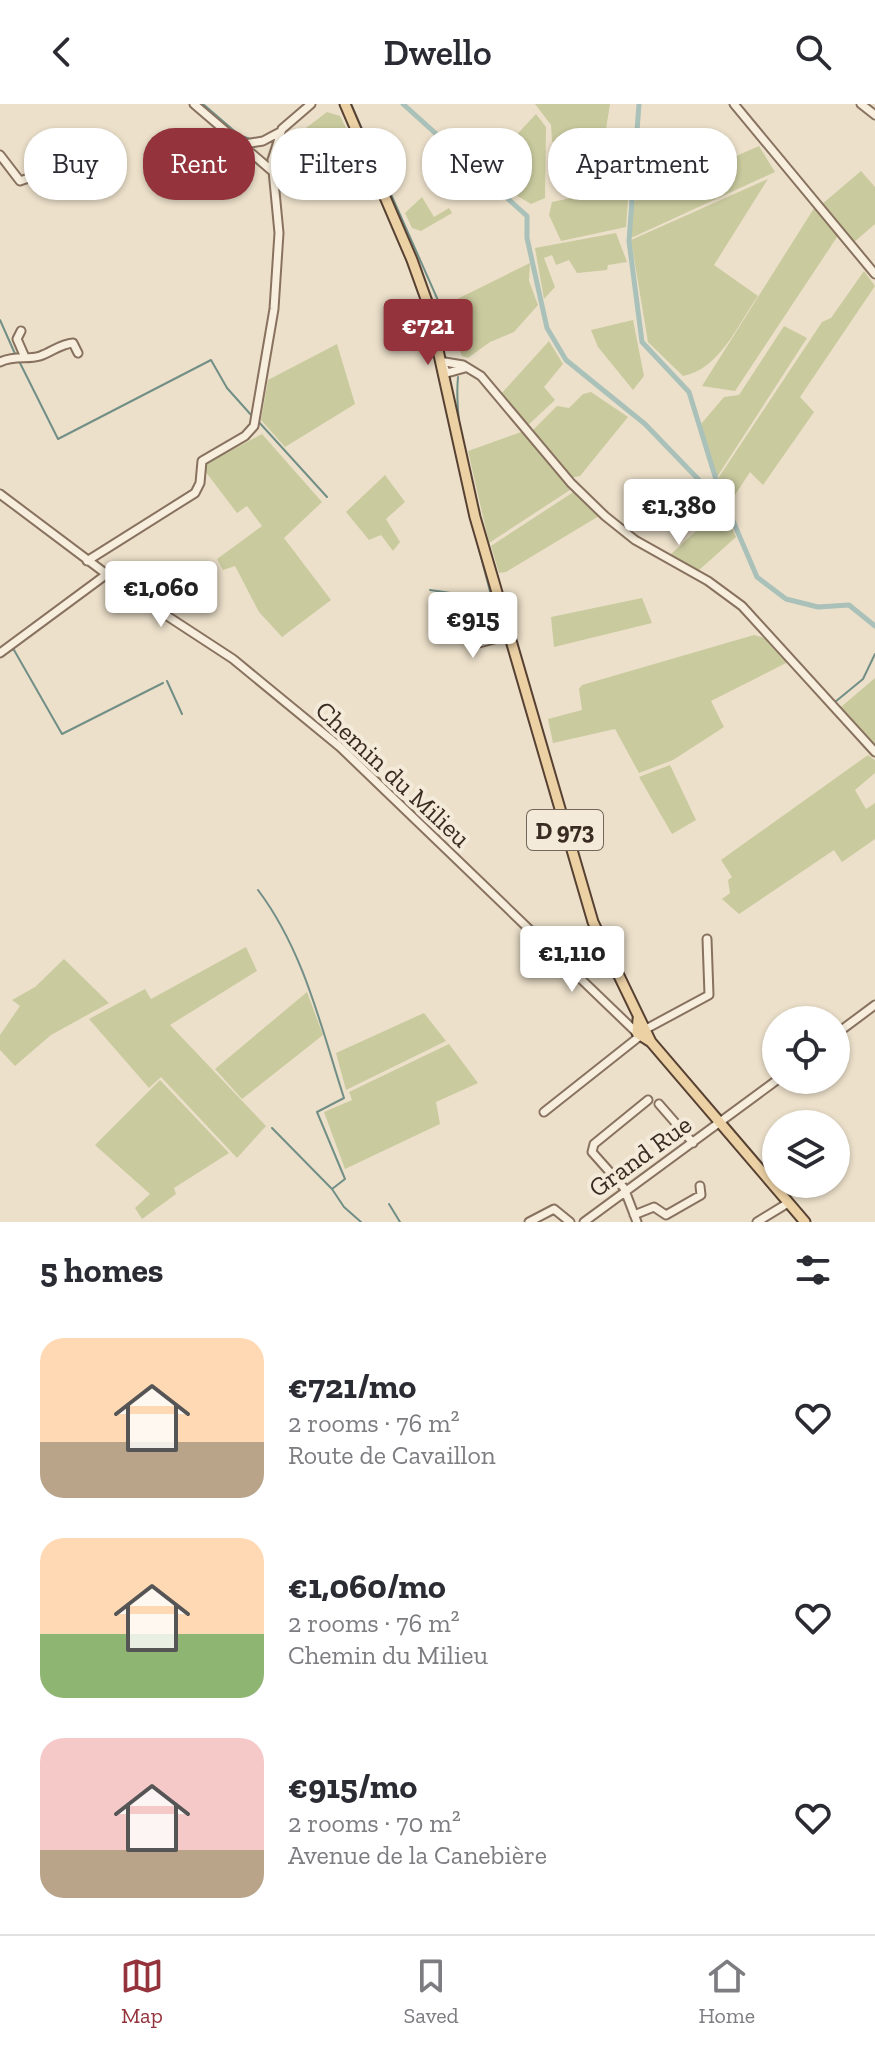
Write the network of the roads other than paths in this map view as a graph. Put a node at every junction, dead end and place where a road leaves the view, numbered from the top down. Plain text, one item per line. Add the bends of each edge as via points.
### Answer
1 (194, 104) edge
2 (311, 104) edge
3 (345, 104) edge
4 (734, 104) edge
5 (861, 104) edge
6 (875, 115) edge
7 (224, 128) edge
8 (284, 128) edge
9 (0, 155) edge
10 (255, 155) edge
11 (271, 171) edge
12 (24, 180) edge
13 (275, 200) edge
14 (875, 274) edge
15 (428, 305) junction
16 (21, 331) dead end
17 (78, 353) dead end
18 (24, 355) junction
19 (2, 360) edge
20 (444, 368) junction
21 (0, 494) edge
22 (87, 561) junction
23 (107, 574) junction
24 (476, 618) dead end
25 (466, 624) junction
26 (437, 631) dead end
27 (509, 635) junction
28 (0, 653) edge
29 (875, 752) edge
30 (707, 939) dead end
31 (875, 1005) edge
32 (850, 1024) edge
33 (641, 1031) junction
34 (762, 1091) edge
35 (648, 1100) dead end
36 (659, 1104) dead end
37 (544, 1112) dead end
38 (720, 1123) junction
39 (693, 1143) junction
40 (700, 1186) dead end
41 (625, 1192) junction
42 (788, 1203) junction
43 (635, 1218) edge
44 (529, 1222) edge
45 (570, 1222) edge
46 (584, 1222) edge
47 (757, 1222) edge
48 (805, 1222) edge

1 - 7 street
2 - 8 street
3 - 15 main road, D 973
4 - 14 street
5 - 6 street
9 - 12 street
10 - 11 street
13 - 22 street via 279,233 274,309 254,426 202,461 195,493
15 - 20 main road, D 973
15 - 20 main road, D 973
16 - 18 street via 17,339
17 - 18 street via 73,343 67,343 38,357
18 - 19 street
20 - 27 main road, D 973 via 475,517
20 - 29 street via 467,367 481,376 605,516 742,606
21 - 22 street, Chemin du Milieu
22 - 23 street, Chemin du Milieu
23 - 28 street
23 - 33 street, Chemin du Milieu via 220,649 340,747
24 - 25 street
25 - 26 street
25 - 27 street via 475,644
27 - 33 main road, D 973 via 591,917
30 - 33 street via 709,995
31 - 32 street
33 - 37 street
33 - 38 main road, D 973
34 - 38 street, Grand Rue
35 - 41 street via 592,1147
36 - 39 street
38 - 39 street, Grand Rue
38 - 42 main road, D 973
39 - 41 street, Grand Rue
40 - 43 street via 701,1195 666,1215 657,1207
41 - 43 street
41 - 46 street, Grand Rue
42 - 47 street
42 - 48 main road, D 973
44 - 45 street via 554,1209

